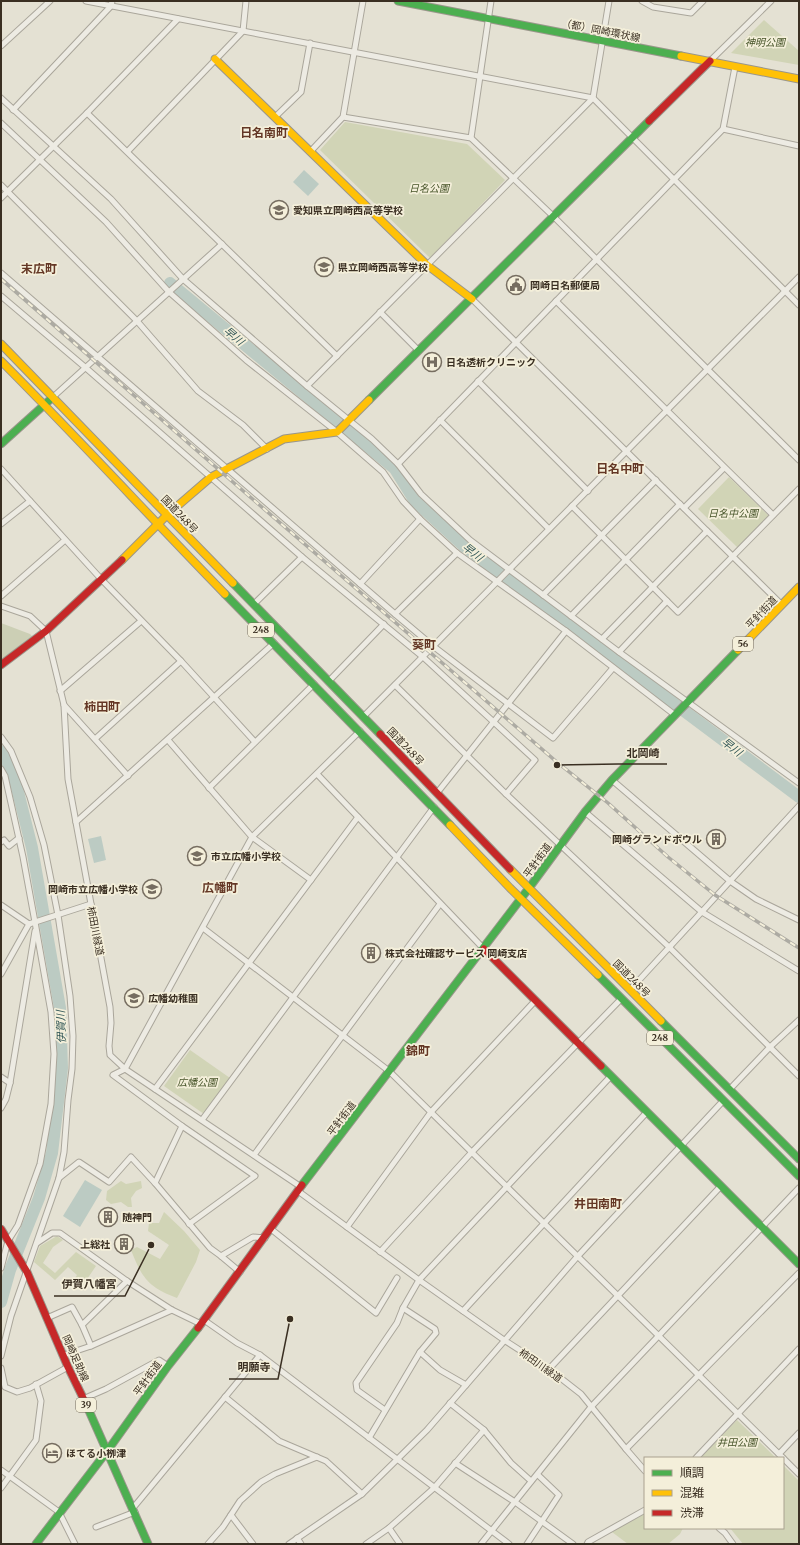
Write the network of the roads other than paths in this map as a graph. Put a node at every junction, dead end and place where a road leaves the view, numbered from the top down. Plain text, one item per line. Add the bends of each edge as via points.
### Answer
1 (50, 1) edge
2 (86, 1) edge
3 (246, 1) edge
4 (363, 1) edge
5 (398, 1) edge
6 (490, 1) edge
7 (609, 1) edge
8 (642, 1) edge
9 (703, 1) edge
10 (770, 1) edge
11 (111, 4) edge
12 (178, 19) junction
13 (489, 19) junction
14 (243, 31) junction
15 (602, 41) junction
16 (310, 43) junction
17 (1, 46) edge
18 (355, 52) junction
19 (215, 59) junction
20 (710, 61) junction
21 (735, 67) junction
22 (481, 76) junction
23 (799, 79) edge
24 (1, 98) edge
25 (593, 98) junction
26 (13, 110) junction
27 (87, 113) junction
28 (275, 117) junction
29 (343, 117) junction
30 (1, 123) edge
31 (723, 129) junction
32 (472, 138) junction
33 (632, 138) junction
34 (53, 146) junction
35 (799, 146) edge
36 (128, 151) junction
37 (310, 152) junction
38 (40, 159) junction
39 (514, 178) junction
40 (674, 179) junction
41 (1, 185) edge
42 (8, 191) junction
43 (1, 198) edge
44 (554, 217) junction
45 (222, 244) junction
46 (596, 259) junction
47 (427, 265) junction
48 (1, 273) edge
49 (799, 277) edge
50 (183, 279) junction
51 (785, 291) junction
52 (169, 292) junction
53 (1, 296) edge
54 (472, 299) junction
55 (556, 301) junction
56 (799, 305) edge
57 (380, 312) junction
58 (137, 321) junction
59 (516, 342) junction
60 (1, 344) edge
61 (419, 351) junction
62 (98, 356) junction
63 (337, 356) junction
64 (1, 361) edge
65 (86, 368) junction
66 (708, 369) junction
67 (478, 381) junction
68 (307, 386) junction
69 (53, 397) junction
70 (45, 405) junction
71 (666, 411) junction
72 (440, 420) junction
73 (350, 421) junction
74 (337, 432) junction
75 (1, 444) edge
76 (267, 449) junction
77 (626, 451) junction
78 (799, 460) edge
79 (398, 464) junction
80 (724, 468) junction
81 (1, 469) edge
82 (227, 470) junction
83 (212, 477) junction
84 (656, 480) junction
85 (799, 489) edge
86 (588, 491) junction
87 (30, 501) junction
88 (572, 506) junction
89 (682, 506) junction
90 (167, 515) junction
91 (773, 515) junction
92 (420, 519) junction
93 (1, 524) edge
94 (158, 525) junction
95 (549, 529) junction
96 (707, 531) junction
97 (602, 536) junction
98 (65, 540) junction
99 (457, 553) junction
100 (733, 556) junction
101 (302, 557) junction
102 (626, 560) junction
103 (510, 569) junction
104 (102, 580) junction
105 (498, 582) junction
106 (360, 584) junction
107 (653, 587) junction
108 (799, 587) edge
109 (544, 595) junction
110 (1, 596) edge
111 (667, 601) junction
112 (254, 604) junction
113 (782, 604) junction
114 (1, 606) edge
115 (394, 614) junction
116 (571, 616) junction
117 (141, 620) junction
118 (384, 624) junction
119 (46, 631) junction
120 (566, 631) junction
121 (602, 639) junction
122 (274, 643) junction
123 (433, 646) junction
124 (619, 652) junction
125 (423, 657) junction
126 (181, 662) junction
127 (1, 665) edge
128 (613, 668) junction
129 (329, 681) junction
130 (314, 684) junction
131 (395, 685) junction
132 (60, 691) junction
133 (214, 698) junction
134 (688, 701) junction
135 (509, 703) junction
136 (64, 705) junction
137 (675, 715) junction
138 (363, 717) junction
139 (493, 723) junction
140 (360, 731) junction
141 (1, 737) edge
142 (95, 739) junction
143 (168, 740) junction
144 (255, 742) junction
145 (467, 756) junction
146 (1, 769) edge
147 (317, 774) junction
148 (128, 776) junction
149 (612, 780) junction
150 (799, 783) edge
151 (209, 788) junction
152 (437, 793) junction
153 (506, 794) junction
154 (434, 807) junction
155 (799, 807) edge
156 (584, 812) junction
157 (358, 817) junction
158 (76, 822) junction
159 (252, 837) junction
160 (19, 838) junction
161 (1, 842) edge
162 (561, 845) junction
163 (396, 857) junction
164 (311, 880) junction
165 (730, 881) junction
166 (529, 888) junction
167 (521, 898) junction
168 (91, 904) junction
169 (440, 904) junction
170 (1, 905) edge
171 (702, 912) junction
172 (58, 915) junction
173 (799, 920) edge
174 (29, 924) junction
175 (36, 924) junction
176 (203, 928) junction
177 (669, 947) junction
178 (484, 949) junction
179 (249, 964) junction
180 (799, 971) edge
181 (1, 974) edge
182 (630, 990) junction
183 (292, 997) junction
184 (621, 999) junction
185 (535, 1001) junction
186 (799, 1020) edge
187 (342, 1035) junction
188 (578, 1043) junction
189 (770, 1047) junction
190 (125, 1069) junction
191 (389, 1071) junction
192 (611, 1076) junction
193 (799, 1076) edge
194 (1, 1077) edge
195 (10, 1083) junction
196 (155, 1089) junction
197 (730, 1089) junction
198 (722, 1101) junction
199 (1, 1108) edge
200 (431, 1112) junction
201 (647, 1112) junction
202 (202, 1120) junction
203 (182, 1126) junction
204 (681, 1146) junction
205 (472, 1152) junction
206 (254, 1155) junction
207 (799, 1159) edge
208 (799, 1176) edge
209 (59, 1178) junction
210 (155, 1183) junction
211 (506, 1186) junction
212 (721, 1186) junction
213 (799, 1188) edge
214 (300, 1189) junction
215 (543, 1223) junction
216 (189, 1224) junction
217 (347, 1227) junction
218 (762, 1227) junction
219 (1, 1229) edge
220 (271, 1229) junction
221 (265, 1238) junction
222 (37, 1243) junction
223 (10, 1244) junction
224 (380, 1252) junction
225 (221, 1256) junction
226 (577, 1257) junction
227 (799, 1264) edge
228 (1, 1268) edge
229 (27, 1272) junction
230 (240, 1272) junction
231 (799, 1273) edge
232 (397, 1278) dead end
233 (419, 1280) junction
234 (127, 1282) junction
235 (618, 1297) junction
236 (403, 1308) junction
237 (172, 1310) junction
238 (462, 1311) junction
239 (47, 1318) junction
240 (203, 1322) junction
241 (82, 1325) junction
242 (658, 1336) junction
243 (504, 1340) junction
244 (91, 1346) junction
245 (799, 1349) edge
246 (420, 1352) junction
247 (64, 1355) junction
248 (260, 1355) junction
249 (1, 1356) edge
250 (168, 1366) junction
251 (68, 1367) junction
252 (1, 1368) edge
253 (550, 1369) junction
254 (699, 1376) junction
255 (36, 1384) junction
256 (466, 1385) junction
257 (225, 1397) junction
258 (83, 1399) junction
259 (450, 1403) junction
260 (591, 1407) junction
261 (385, 1410) junction
262 (738, 1414) junction
263 (484, 1430) junction
264 (799, 1433) edge
265 (369, 1438) junction
266 (626, 1449) junction
267 (108, 1450) junction
268 (317, 1457) junction
269 (697, 1457) edge
270 (782, 1457) edge
271 (398, 1459) junction
272 (784, 1459) edge
273 (455, 1463) junction
274 (1, 1470) edge
275 (644, 1470) edge
276 (799, 1474) edge
277 (538, 1475) junction
278 (9, 1476) junction
279 (531, 1481) junction
280 (1, 1488) edge
281 (434, 1488) junction
282 (362, 1494) junction
283 (515, 1502) junction
284 (134, 1510) junction
285 (644, 1511) edge
286 (59, 1512) junction
287 (231, 1515) junction
288 (541, 1521) junction
289 (96, 1527) dead end
290 (389, 1528) junction
291 (720, 1529) edge
292 (492, 1530) junction
293 (297, 1538) junction
294 (36, 1544) edge
295 (75, 1544) edge
296 (148, 1544) edge
297 (208, 1544) edge
298 (253, 1544) edge
299 (289, 1544) edge
300 (301, 1544) edge
301 (366, 1544) edge
302 (400, 1544) edge
303 (481, 1544) edge
304 (509, 1544) edge
305 (527, 1544) edge
306 (573, 1544) edge
307 (587, 1544) edge
308 (734, 1544) edge

1 - 17 street
2 - 11 street
3 - 14 street
4 - 18 street
5 - 13 main road, （都）岡崎環状線
6 - 13 street
7 - 15 street
8 - 9 street via 654,7 691,13
10 - 20 street
11 - 12 street
11 - 26 street
12 - 14 street
12 - 27 street
13 - 15 main road, （都）岡崎環状線
13 - 22 street
14 - 16 street
14 - 19 street
15 - 20 main road, （都）岡崎環状線
15 - 25 street
16 - 18 street
16 - 28 street via 301,92
18 - 22 street
18 - 29 street
19 - 28 main road
19 - 36 street
20 - 21 main road, （都）岡崎環状線
20 - 33 main road
21 - 23 main road, （都）岡崎環状線
21 - 31 street
22 - 25 street
22 - 32 street
24 - 26 street
25 - 33 street
25 - 39 street
26 - 34 street
27 - 34 street
27 - 36 street
28 - 37 main road
29 - 32 street
29 - 37 street
30 - 38 street
31 - 35 street
31 - 40 street
32 - 39 street
33 - 40 street
33 - 44 main road
34 - 38 street
34 - 50 street via 111,199
36 - 45 street
37 - 47 main road
38 - 42 street
38 - 52 street via 106,222
39 - 44 street
39 - 47 street
40 - 46 street
40 - 51 street
41 - 42 street
42 - 43 street
42 - 58 street
44 - 46 street
44 - 54 main road
45 - 50 street
45 - 63 street
46 - 55 street
46 - 66 street
47 - 54 main road
47 - 57 street
48 - 62 street
49 - 51 street
50 - 52 street
50 - 68 street
51 - 56 street
51 - 66 street
52 - 58 street
52 - 74 street via 246,360
53 - 65 street
54 - 59 street
54 - 61 main road
55 - 59 street
55 - 71 street
57 - 61 street
57 - 63 street
58 - 62 street
58 - 76 street via 198,391 243,425
59 - 67 street
59 - 77 street
60 - 69 main road, 国道248号 / 248
61 - 73 main road
62 - 65 street
62 - 82 street
63 - 68 street
64 - 70 main road, 248
65 - 69 street
65 - 83 street
66 - 71 street
66 - 78 street
67 - 72 street
67 - 86 street
68 - 73 street
69 - 70 main road
69 - 90 main road, 国道248号 / 248
70 - 75 main road
70 - 94 main road, 248
71 - 77 street
71 - 80 street
72 - 79 street
72 - 95 street
73 - 74 main road
73 - 79 street
74 - 76 main road via 284,440
74 - 92 street via 383,472 403,502
76 - 82 main road
77 - 84 street
77 - 86 street
79 - 103 street via 421,494 470,540
80 - 89 street
80 - 91 street
81 - 87 street
82 - 83 main road
82 - 106 street
83 - 90 main road
83 - 101 street
84 - 89 street
84 - 97 street
85 - 91 street
86 - 88 street
87 - 93 street
87 - 98 street
88 - 95 street
88 - 97 street
89 - 96 street
89 - 102 street
90 - 94 main road
90 - 112 main road, 国道248号 / 248
91 - 100 street
92 - 99 street
92 - 106 street
94 - 104 main road
94 - 122 main road, 248
95 - 103 street
96 - 100 street
96 - 107 street
97 - 102 street
97 - 109 street
98 - 104 street
98 - 110 street
99 - 105 street
99 - 115 street
100 - 111 street via 678,612
100 - 113 street
101 - 112 street
101 - 118 street
102 - 107 street
102 - 116 street
103 - 105 street
103 - 109 street
104 - 117 street
104 - 119 main road
105 - 120 street
105 - 123 street
106 - 115 street
107 - 111 street
107 - 121 street
108 - 113 main road, 平針街道 / 56
109 - 116 street
111 - 124 street
112 - 129 main road, 国道248号 / 248
113 - 134 main road, 平針街道 / 56
114 - 119 street via 30,616
115 - 123 street
116 - 121 street
117 - 126 street
117 - 132 street
118 - 125 street
118 - 129 street
119 - 127 main road
119 - 132 street, 柿田川緑道
120 - 128 street
120 - 135 street
121 - 124 street
122 - 130 main road, 248
122 - 133 street
123 - 125 street
123 - 135 street
124 - 134 street
125 - 131 street
125 - 139 street
126 - 133 street
126 - 142 street
128 - 135 street via 554,738
128 - 137 street
129 - 138 main road, 国道248号 / 248
130 - 140 main road, 248
130 - 144 street
131 - 138 street
131 - 145 street
132 - 136 street, 柿田川緑道
133 - 143 street
133 - 144 street
134 - 137 main road, 56
134 - 150 street
135 - 139 street
136 - 142 street
136 - 158 street, 柿田川緑道 via 68,778
137 - 149 main road, 平針街道 / 56
138 - 152 main road, 国道248号 / 248
139 - 145 street
139 - 153 street via 535,760
140 - 147 street
140 - 154 main road, 248
141 - 172 street via 11,751 30,797 44,845
142 - 148 street
143 - 148 street
143 - 151 street
144 - 151 street
145 - 152 street
145 - 153 street
146 - 160 street via 5,776
147 - 157 street
147 - 159 street
148 - 158 street
149 - 156 main road, 平針街道 / 56
149 - 165 street
151 - 159 street
152 - 166 main road, 国道248号 / 248
153 - 162 street
154 - 163 street
154 - 167 main road, 248
155 - 165 street
156 - 162 main road, 平針街道 / 56
156 - 171 street
157 - 163 street
157 - 164 street
158 - 168 street, 柿田川緑道
159 - 164 street
159 - 176 street
160 - 161 street via 9,846 4,840
160 - 175 street
162 - 166 main road, 平針街道 / 56
162 - 177 street
163 - 169 street
163 - 183 street
164 - 179 street
165 - 171 street
165 - 173 street via 756,899
166 - 167 main road, 平針街道
166 - 182 main road, 国道248号 / 248
167 - 178 main road, 平針街道
167 - 184 main road, 248
168 - 172 street
168 - 190 street, 柿田川緑道 via 110,1007 110,1055
169 - 178 street
169 - 187 street
170 - 174 street
171 - 177 street
171 - 180 street
172 - 175 street
172 - 209 street via 73,1036 64,1152
174 - 175 street
174 - 181 street
175 - 195 street
175 - 223 street via 51,1012 54,1054 51,1104 40,1164
176 - 179 street
176 - 190 street
177 - 182 street
177 - 189 street
178 - 185 main road
178 - 191 main road, 平針街道
179 - 183 street
179 - 196 street
182 - 197 main road, 国道248号 / 248
183 - 187 street
183 - 202 street
184 - 188 street
184 - 198 main road, 248
185 - 188 main road
185 - 200 street
186 - 189 street
187 - 191 street
187 - 206 street
188 - 192 main road
188 - 205 street
189 - 193 street
189 - 197 street
190 - 196 street, 柿田川緑道
190 - 203 street via 113,1075
191 - 200 street
191 - 214 main road, 平針街道
192 - 201 main road
192 - 211 street
194 - 195 street
195 - 199 street
196 - 202 street, 柿田川緑道
197 - 207 main road, 国道248号 / 248
198 - 204 street
198 - 208 main road, 248
200 - 205 street
200 - 217 street
201 - 204 main road
201 - 215 street
202 - 206 street, 柿田川緑道
203 - 210 street
203 - 216 street via 255,1176
204 - 212 main road
204 - 226 street
205 - 211 street
205 - 224 street
206 - 214 street, 柿田川緑道
209 - 210 street via 79,1162 109,1182 131,1157
209 - 222 street
210 - 216 street
211 - 215 street
211 - 233 street
212 - 218 main road
212 - 235 street
213 - 218 street
214 - 217 street, 柿田川緑道
214 - 220 main road, 平針街道
215 - 226 street
215 - 238 street
216 - 225 street via 210,1248
217 - 224 street, 柿田川緑道
218 - 227 main road
218 - 242 street
219 - 223 main road, 39
220 - 221 main road, 平針街道
220 - 232 street via 376,1313
221 - 225 street via 253,1237
221 - 230 main road, 平針街道
222 - 229 street
222 - 234 street via 52,1233 60,1233
223 - 228 street
223 - 229 main road, 岡崎足助線 / 39
224 - 233 street, 柿田川緑道
225 - 230 street
226 - 235 street
226 - 243 street
229 - 239 main road, 岡崎足助線 / 39
229 - 249 street via 11,1316
230 - 240 main road, 平針街道
231 - 254 street
233 - 236 street
233 - 238 street, 柿田川緑道
234 - 237 street
234 - 241 street
235 - 242 street
235 - 253 street
236 - 246 street via 435,1330 436,1333
236 - 261 street via 397,1323 356,1383 357,1390
237 - 240 street
237 - 244 street
238 - 243 street, 柿田川緑道
239 - 241 street via 72,1307
239 - 247 main road, 岡崎足助線 / 39
240 - 248 street
240 - 250 main road, 平針街道
241 - 244 street
242 - 254 street
242 - 260 street
243 - 253 street, 柿田川緑道
243 - 256 street
244 - 247 street
245 - 262 street
246 - 256 street via 440,1370
246 - 261 street
247 - 251 main road, 岡崎足助線 / 39
248 - 257 street
248 - 265 street
250 - 258 street via 159,1360
250 - 267 main road, 平針街道
251 - 255 street
251 - 258 main road, 岡崎足助線 / 39
252 - 255 street via 5,1387 17,1392
253 - 260 street, 柿田川緑道 via 581,1394
254 - 262 street
254 - 266 street
255 - 278 street via 41,1401 36,1440
256 - 259 street
257 - 268 street via 279,1441
257 - 284 street
258 - 267 main road, 岡崎足助線 / 39
259 - 263 street
259 - 271 street
260 - 266 street, 柿田川緑道
260 - 277 street
261 - 265 street
262 - 269 street
262 - 270 street
263 - 273 street
263 - 279 street via 511,1463
264 - 270 street
265 - 271 street
266 - 275 street, 柿田川緑道
267 - 284 main road, 岡崎足助線 / 39
267 - 286 main road, 平針街道
268 - 282 street via 326,1461
268 - 287 street via 261,1482 240,1500
271 - 281 street
271 - 282 street
272 - 276 street
273 - 281 street
273 - 283 street
274 - 278 street
277 - 279 street
277 - 288 street via 559,1495
278 - 280 street
278 - 286 street
279 - 283 street
281 - 290 street
281 - 292 street
282 - 293 street
283 - 288 street
283 - 292 street
284 - 289 street
284 - 296 main road, 岡崎足助線 / 39
285 - 307 street
286 - 294 main road, 平針街道
286 - 295 street
287 - 297 street
287 - 298 street
288 - 305 street
288 - 306 street
290 - 301 street
290 - 302 street
291 - 308 street
292 - 303 street
292 - 304 street
293 - 299 street
293 - 300 street

